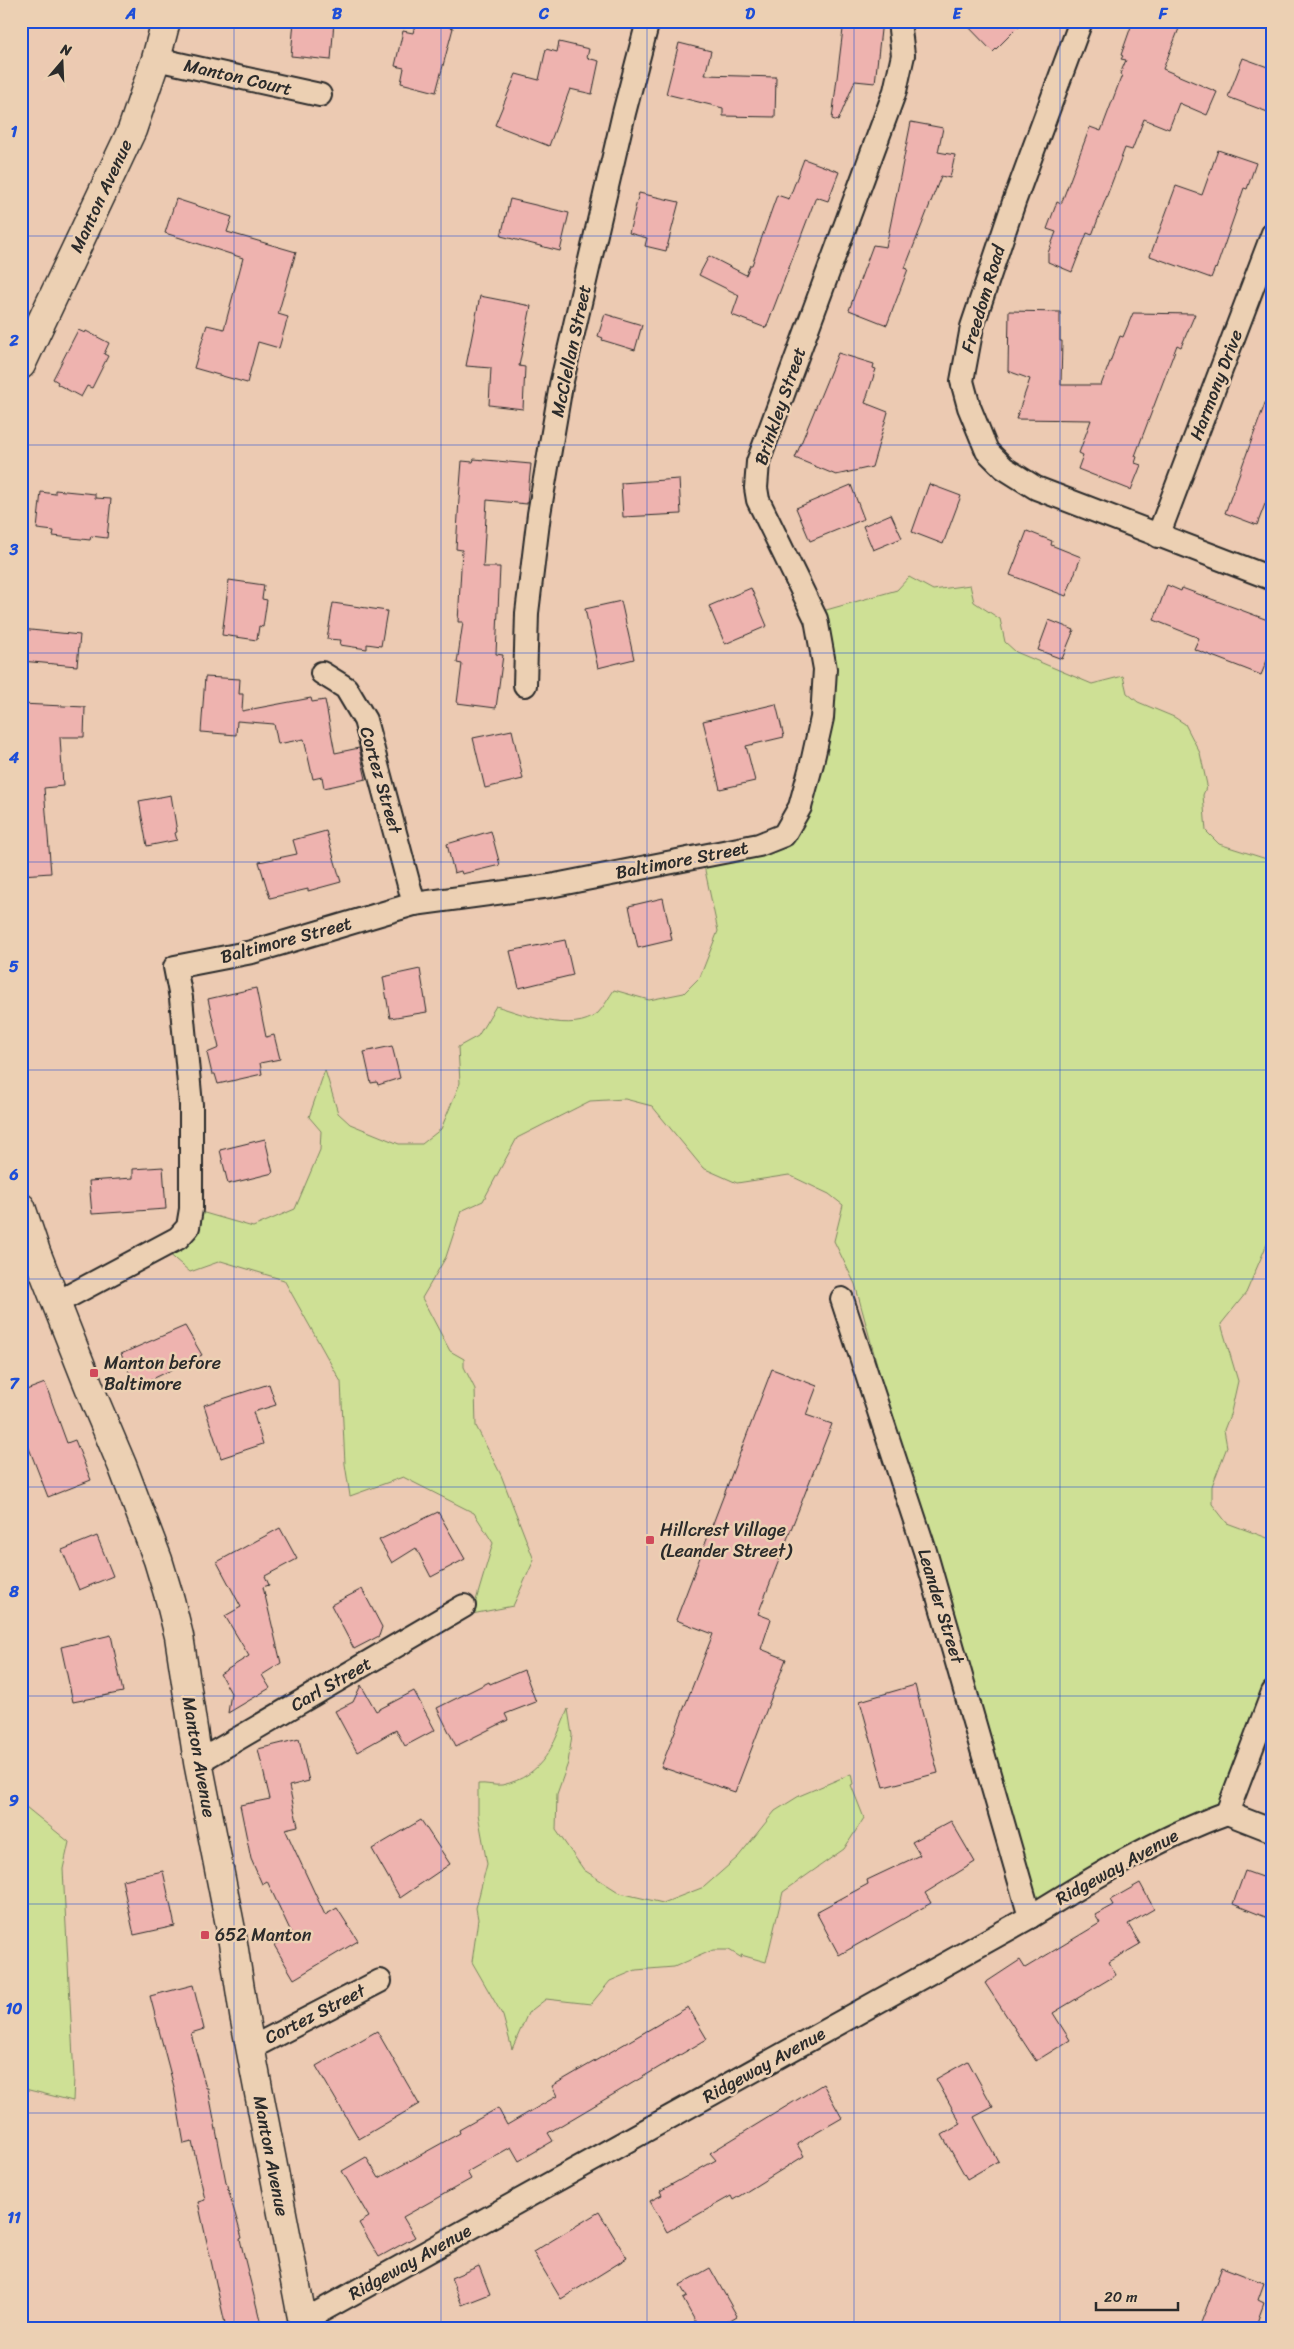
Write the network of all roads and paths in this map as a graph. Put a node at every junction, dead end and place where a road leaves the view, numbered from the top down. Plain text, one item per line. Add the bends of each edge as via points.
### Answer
1 (166, 21) edge
2 (648, 21) edge
3 (899, 21) edge
4 (1081, 21) edge
5 (156, 59) junction
6 (320, 95) dead end
7 (1273, 234) edge
8 (21, 365) edge
9 (1158, 536) junction
10 (1273, 579) edge
11 (322, 673) dead end
12 (525, 685) dead end
13 (793, 819) joint
14 (414, 904) junction
15 (21, 1207) edge
16 (842, 1299) dead end
17 (56, 1303) junction
18 (464, 1606) dead end
19 (1273, 1692) edge
20 (198, 1762) junction
21 (1227, 1813) junction
22 (1273, 1831) edge
23 (1030, 1917) junction
24 (380, 1981) dead end
25 (250, 2048) junction
26 (303, 2324) edge

1 - 5 main road, Manton Avenue
2 - 12 street, McClellan Street via 561,385 539,514 527,613
3 - 13 street, Brinkley Street via 903,55 896,91 775,410 756,477 758,500 816,619 824,652 822,718 800,807
4 - 9 street, Freedom Road via 978,309 962,381 978,431 988,451 1004,468 1036,488
5 - 6 street, Manton Court
5 - 8 main road, Manton Avenue via 132,130
7 - 9 street, Harmony Drive
9 - 10 street, Freedom Road
11 - 14 street, Cortez Street via 346,688 365,720
13 - 14 street, Baltimore Street via 784,835 759,845 550,886
14 - 17 street, Baltimore Street via 252,952 175,967 191,1105 191,1210 188,1227 178,1238
15 - 17 main road, Manton Avenue
16 - 23 street, Leander Street via 925,1551
17 - 20 main road, Manton Avenue via 163,1576 179,1636
18 - 20 street, Carl Street
19 - 21 street
20 - 25 main road, Manton Avenue
21 - 22 street
21 - 23 street, Ridgeway Avenue via 1183,1830 1086,1882
23 - 26 street, Ridgeway Avenue
24 - 25 street, Cortez Street
25 - 26 main road, Manton Avenue

